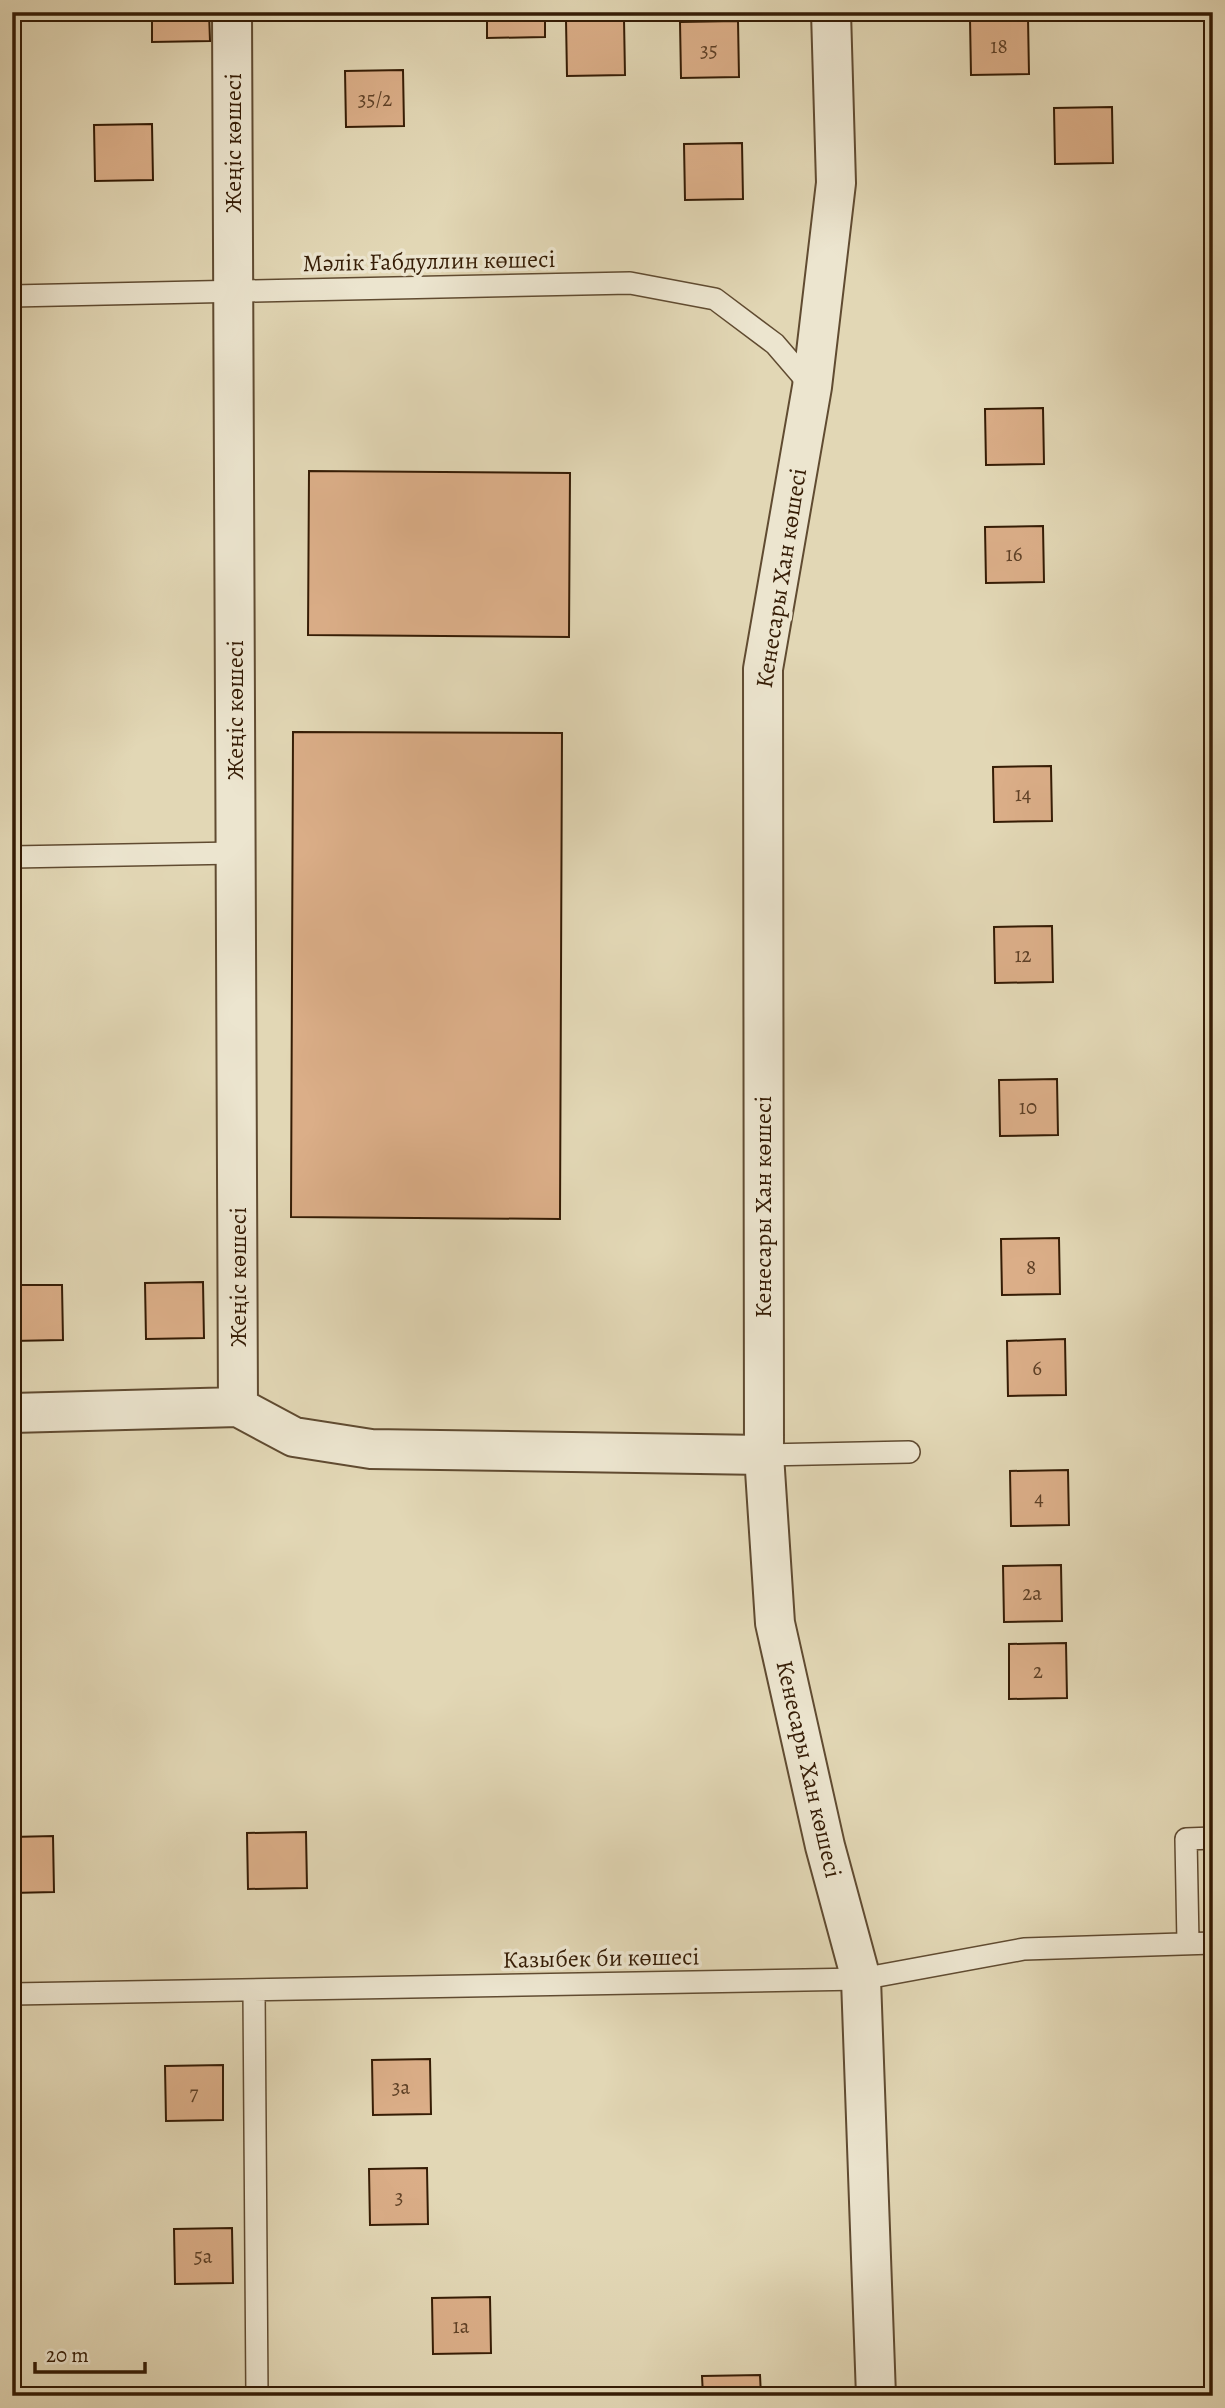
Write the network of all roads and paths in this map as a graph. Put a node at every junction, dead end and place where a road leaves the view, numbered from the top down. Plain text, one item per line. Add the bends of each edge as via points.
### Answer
1 (232, 12) edge
2 (831, 12) edge
3 (233, 292) junction
4 (12, 296) edge
5 (812, 387) junction
6 (236, 853) junction
7 (12, 857) edge
8 (239, 1407) junction
9 (12, 1413) edge
10 (909, 1452) dead end
11 (764, 1455) junction
12 (1213, 1838) edge
13 (1213, 1943) edge
14 (1188, 1944) junction
15 (861, 1979) junction
16 (254, 1991) junction
17 (12, 1994) edge
18 (257, 2396) edge
19 (876, 2396) edge

1 - 3 street, Жеңіс көшесі
2 - 5 street, Кенесары Хан көшесі via 836,183
3 - 4 lane, Мәлік Ғабдуллин көшесі
3 - 5 lane, Мәлік Ғабдуллин көшесі via 630,283 715,299 775,344
3 - 6 street, Жеңіс көшесі
5 - 11 street, Кенесары Хан көшесі via 763,669
6 - 7 lane
6 - 8 street, Жеңіс көшесі
8 - 9 street
8 - 11 street via 294,1437 371,1449
10 - 11 lane
11 - 15 street, Кенесары Хан көшесі via 775,1623 825,1846
12 - 14 lane via 1186,1839
13 - 14 lane, Казыбек би көшесі
14 - 15 lane, Казыбек би көшесі via 1024,1949
15 - 16 lane, Казыбек би көшесі
15 - 19 street, Кенесары Хан көшесі
16 - 17 lane, Казыбек би көшесі
16 - 18 lane

